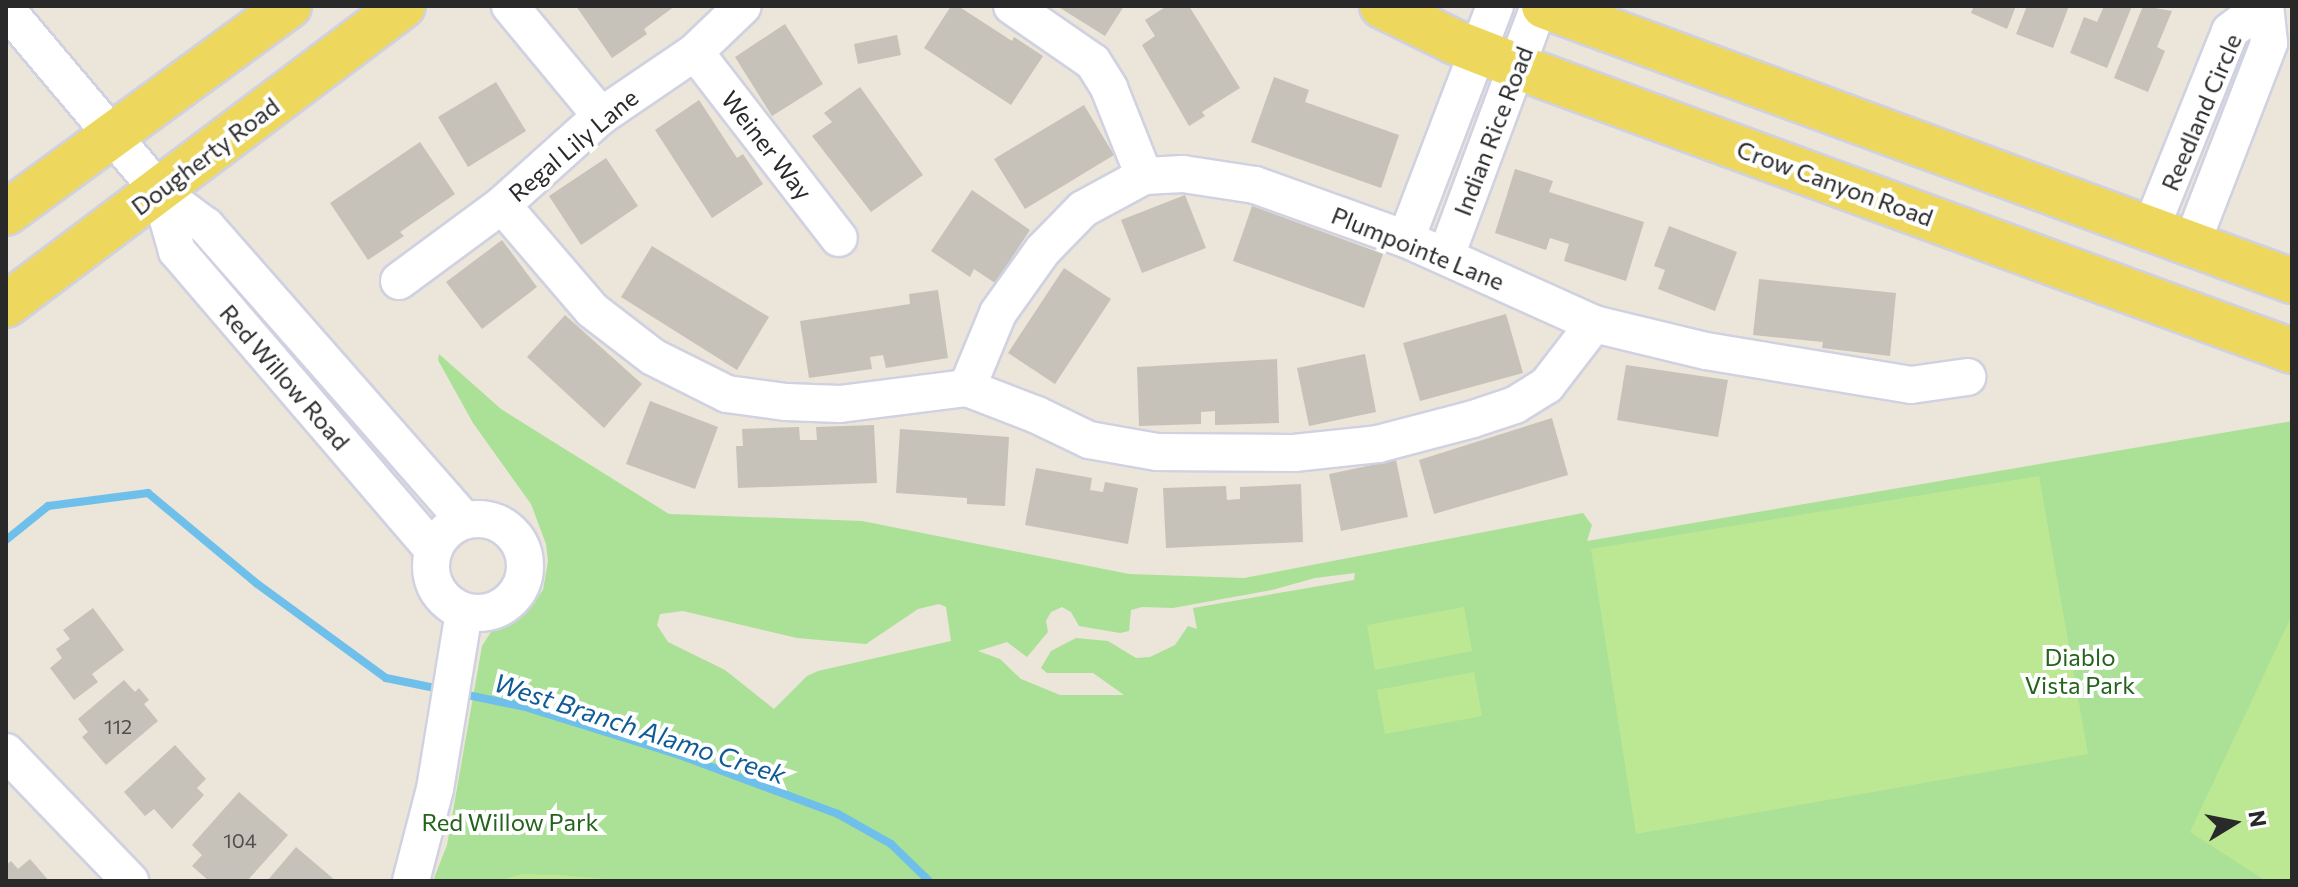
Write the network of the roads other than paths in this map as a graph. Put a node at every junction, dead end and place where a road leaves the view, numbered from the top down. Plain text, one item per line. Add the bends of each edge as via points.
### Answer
1 (289, 6) edge
2 (403, 6) edge
3 (510, 6) edge
4 (743, 6) edge
5 (1012, 6) edge
6 (1382, 6) edge
7 (1495, 6) edge
8 (1542, 6) edge
9 (2265, 6) edge
10 (6, 9) edge
11 (2292, 17) edge
12 (695, 52) junction
13 (1497, 57) junction
14 (601, 116) junction
15 (112, 134) junction
16 (1144, 176) junction
17 (160, 192) junction
18 (502, 205) junction
19 (6, 213) edge
20 (2151, 228) junction
21 (839, 238) dead end
22 (1406, 239) junction
23 (2192, 243) junction
24 (1446, 256) junction
25 (399, 281) dead end
26 (2292, 281) edge
27 (6, 305) edge
28 (1594, 324) junction
29 (2292, 351) edge
30 (1967, 377) dead end
31 (967, 388) junction
32 (464, 520) junction
33 (433, 550) junction
34 (462, 627) junction
35 (6, 752) edge
36 (130, 881) edge
37 (411, 881) edge

1 - 15 main road
2 - 17 main road, Dougherty Road
3 - 14 street
4 - 12 street, Regal Lily Lane
5 - 16 street via 1093,62
6 - 13 main road, Crow Canyon Road
7 - 13 street, Indian Rice Road
8 - 13 street, Indian Rice Road
8 - 20 main road
9 - 11 street
9 - 20 street, Reedland Circle via 2230,31
9 - 23 street, Reedland Circle via 2269,43
10 - 15 street, Red Willow Road
12 - 14 street, Regal Lily Lane
12 - 21 street, Weiner Way
13 - 22 street, Indian Rice Road
13 - 24 street, Indian Rice Road
13 - 29 main road, Crow Canyon Road
14 - 18 street, Regal Lily Lane
15 - 17 street, Red Willow Road
15 - 19 main road
16 - 22 street, Plumpointe Lane via 1183,174 1255,185
16 - 31 street, Plumpointe Lane via 1083,209 1043,250 998,313
17 - 27 main road, Dougherty Road
17 - 32 street, Red Willow Road via 206,226
17 - 33 street, Red Willow Road via 177,251
18 - 25 street, Regal Lily Lane
18 - 31 street via 592,310 653,357 727,394 840,404
20 - 23 main road
22 - 24 street, Plumpointe Lane
23 - 26 main road
24 - 28 street, Plumpointe Lane
28 - 30 street, Plumpointe Lane via 1706,351 1911,385
28 - 31 street via 1547,385 1515,405 1378,444 1294,453 1157,452 1089,440
32 - 33 street via 445,531
32 - 34 street via 478,518 506,527 525,563 524,577 511,600
33 - 34 street via 431,575
34 - 37 street via 435,789
35 - 36 street

